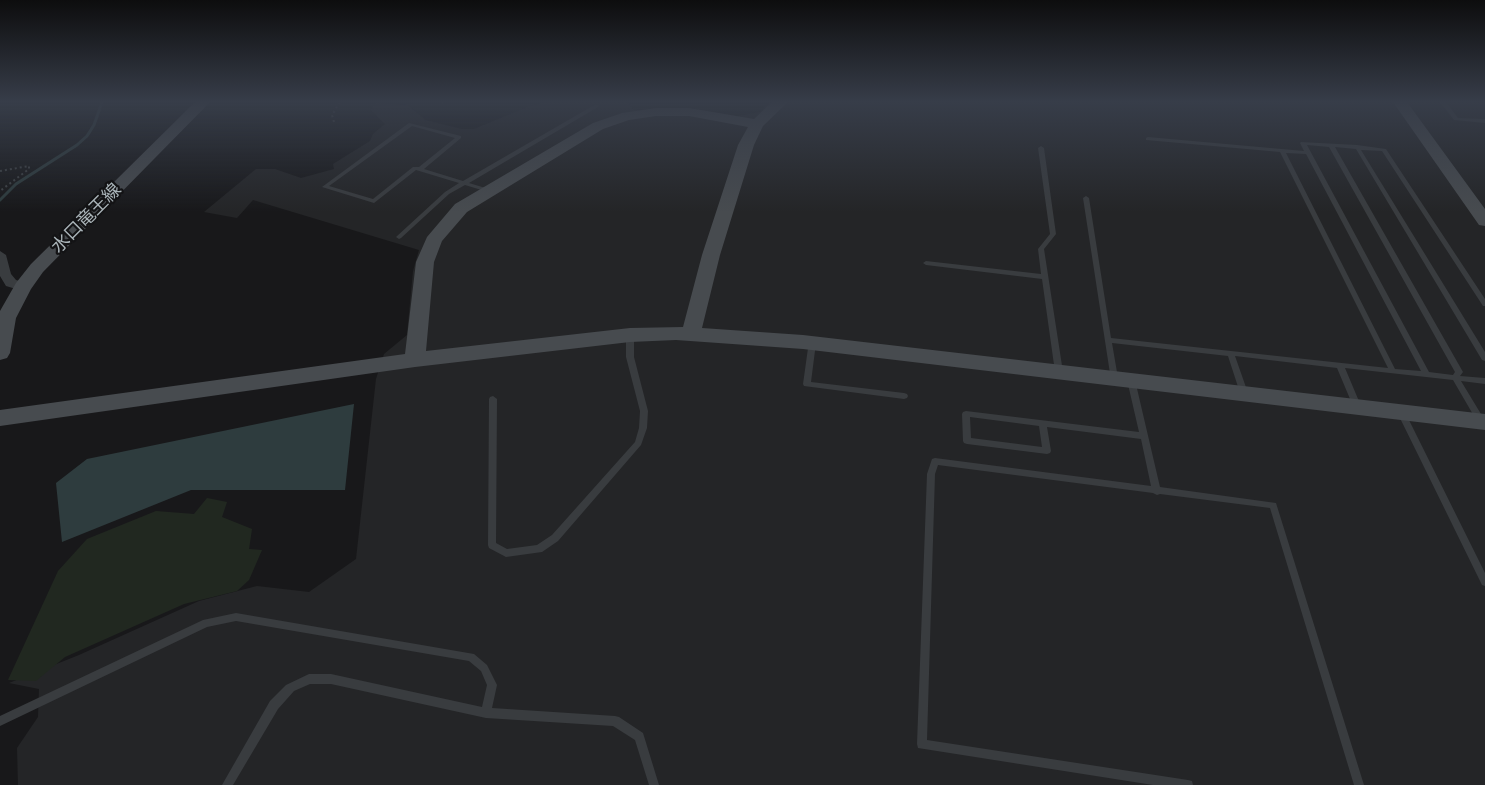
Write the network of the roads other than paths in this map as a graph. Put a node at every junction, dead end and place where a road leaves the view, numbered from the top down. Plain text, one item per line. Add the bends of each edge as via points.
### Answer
1 (166, 139) edge
2 (391, 139) edge
3 (457, 139) edge
4 (539, 139) edge
5 (577, 139) edge
6 (750, 139) edge
7 (1148, 139) dead end
8 (1426, 139) edge
9 (1331, 145) junction
10 (1357, 147) junction
11 (1040, 148) dead end
12 (1282, 151) junction
13 (1309, 153) junction
14 (419, 170) junction
15 (464, 182) junction
16 (490, 191) junction
17 (1086, 198) dead end
18 (1485, 221) edge
19 (399, 236) dead end
20 (0, 255) edge
21 (926, 263) dead end
22 (1046, 277) junction
23 (23, 288) junction
24 (1485, 304) edge
25 (691, 333) junction
26 (630, 335) junction
27 (1108, 340) junction
28 (812, 343) junction
29 (0, 353) edge
30 (1232, 354) junction
31 (1485, 358) edge
32 (415, 360) junction
33 (1340, 365) junction
34 (1393, 371) junction
35 (1059, 372) junction
36 (1427, 374) junction
37 (1456, 378) junction
38 (1123, 379) junction
39 (1485, 381) edge
40 (1244, 393) junction
41 (904, 396) dead end
42 (493, 399) dead end
43 (1357, 406) junction
44 (1402, 412) junction
45 (0, 418) edge
46 (1483, 421) edge
47 (1044, 423) junction
48 (1144, 436) junction
49 (1157, 492) junction
50 (1485, 582) edge
51 (486, 712) junction
52 (0, 720) edge
53 (227, 785) edge
54 (654, 785) edge
55 (1188, 785) edge
56 (1359, 785) edge

1 - 23 street, 水口竜王線 via 53,250
2 - 14 lane via 325,187 374,201 415,168
3 - 14 lane
4 - 15 lane
5 - 16 street
6 - 25 street via 714,246
7 - 12 lane
8 - 18 street
9 - 10 lane
9 - 13 lane via 1303,142
9 - 37 lane via 1459,372
10 - 24 lane via 1384,150
10 - 31 lane
11 - 22 lane via 1053,234 1041,249
12 - 13 lane
12 - 34 lane
13 - 36 lane
14 - 15 lane
15 - 16 lane
15 - 19 lane
16 - 32 street via 461,208 433,241 425,262
17 - 27 lane
20 - 23 street via 11,283
21 - 22 lane
22 - 35 lane
23 - 29 street, 水口竜王線 via 6,318
25 - 26 street
25 - 28 street
26 - 32 street
26 - 42 lane via 630,357 644,411 638,443 555,538 539,549 506,553 492,545
27 - 30 lane
27 - 38 lane
28 - 35 street
28 - 41 lane via 807,384
30 - 33 lane
30 - 40 lane
32 - 45 street
33 - 34 lane
33 - 43 lane
34 - 36 lane
35 - 38 street
36 - 37 lane
37 - 39 lane
37 - 46 lane
38 - 40 street
38 - 48 lane
40 - 43 street
43 - 44 street
44 - 46 street
44 - 50 lane
47 - 47 lane via 1047,451 967,441 966,414
47 - 48 lane
48 - 49 lane
49 - 55 lane via 935,461 930,474 922,744
49 - 56 lane via 1273,506
51 - 52 lane via 492,685 484,668 471,657 236,617 206,623
51 - 53 lane via 331,679 309,679 290,688 274,705
51 - 54 lane via 615,721 639,738

